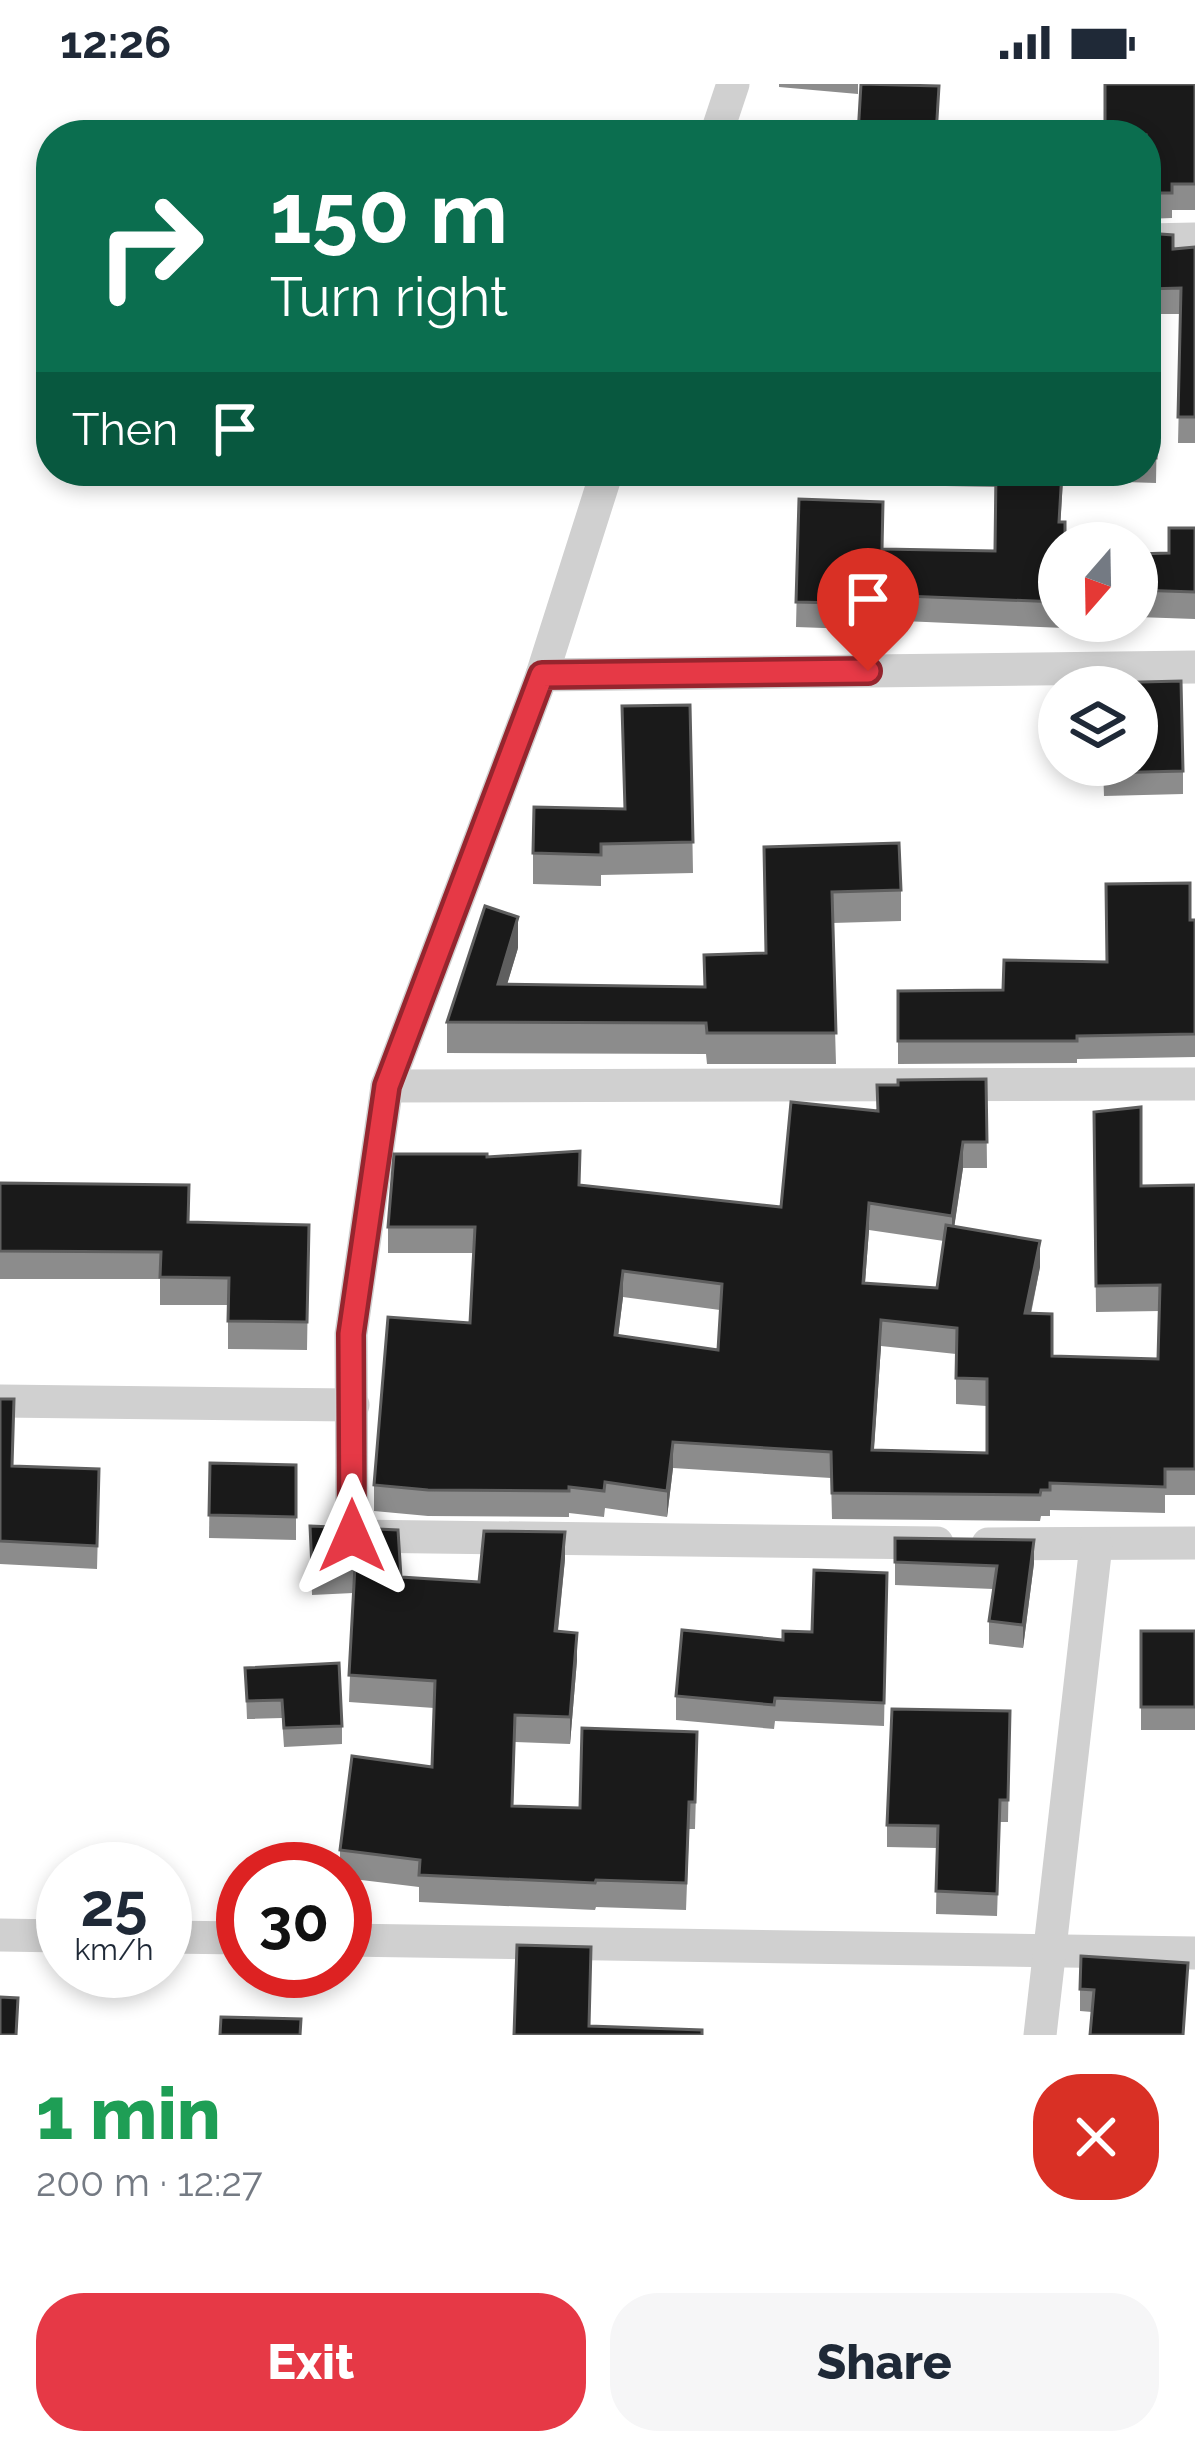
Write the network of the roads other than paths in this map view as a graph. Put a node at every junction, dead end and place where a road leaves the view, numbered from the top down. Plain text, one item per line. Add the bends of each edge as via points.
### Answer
1 (733, 84) edge
2 (721, 120) edge
3 (1195, 239) edge
4 (1161, 240) edge
5 (602, 486) edge
6 (1195, 667) edge
7 (542, 675) junction
8 (1195, 1084) edge
9 (387, 1086) junction
10 (0, 1401) edge
11 (353, 1405) junction
12 (1195, 1543) edge
13 (1096, 1545) junction
14 (0, 1935) edge
15 (36, 1936) edge
16 (372, 1940) edge
17 (1049, 1951) junction
18 (1195, 1953) edge
19 (1040, 2035) edge

1 - 2 street
3 - 4 street
5 - 7 street
6 - 7 street
7 - 9 street
8 - 9 street
9 - 11 street via 351,1334
10 - 11 street
11 - 13 street via 352,1536
12 - 13 street
13 - 17 street
14 - 15 street
16 - 17 street
17 - 18 street
17 - 19 street

